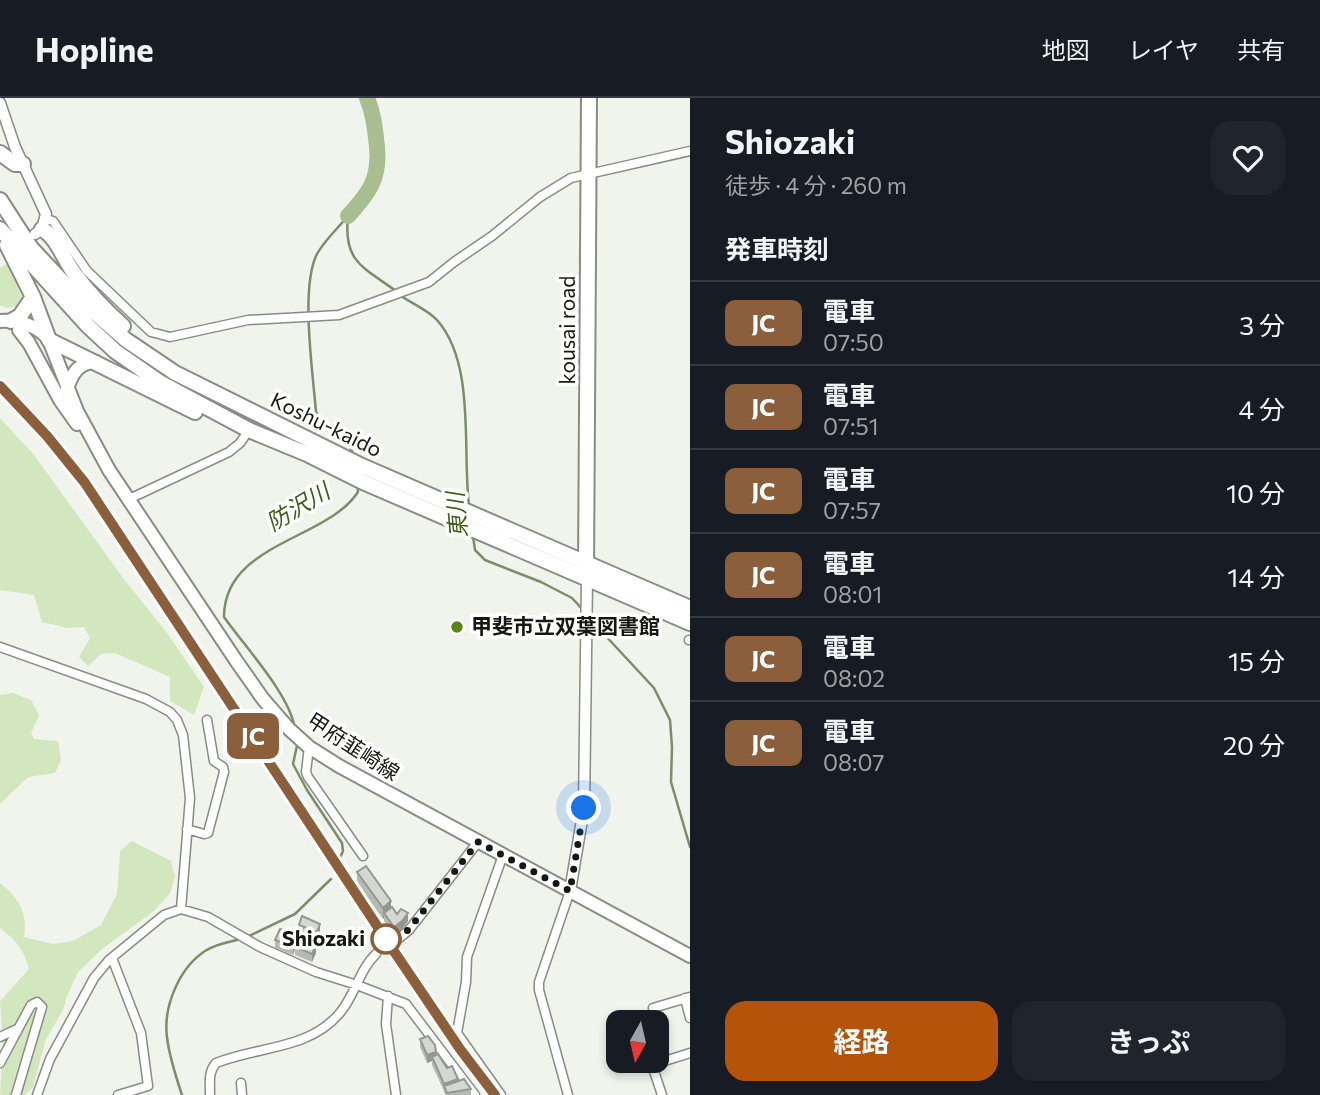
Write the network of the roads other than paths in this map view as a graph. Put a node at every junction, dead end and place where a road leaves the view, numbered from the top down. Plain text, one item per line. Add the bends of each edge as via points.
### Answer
1 (589, 98) edge
2 (0, 103) edge
3 (690, 151) edge
4 (0, 153) edge
5 (23, 164) junction
6 (589, 173) junction
7 (0, 200) edge
8 (41, 227) junction
9 (0, 230) edge
10 (33, 297) junction
11 (8, 324) edge
12 (49, 340) junction
13 (97, 362) junction
14 (67, 388) junction
15 (249, 430) junction
16 (295, 434) junction
17 (109, 470) junction
18 (127, 500) junction
19 (586, 561) junction
20 (587, 578) junction
21 (690, 608) edge
22 (690, 623) edge
23 (0, 647) edge
24 (207, 720) dead end
25 (306, 744) junction
26 (187, 830) junction
27 (478, 842) junction
28 (503, 855) junction
29 (363, 856) dead end
30 (570, 891) junction
31 (181, 909) junction
32 (397, 940) dead end
33 (376, 954) dead end
34 (690, 956) edge
35 (112, 958) junction
36 (357, 985) junction
37 (388, 996) junction
38 (687, 998) edge
39 (653, 1008) dead end
40 (690, 1018) edge
41 (19, 1027) junction
42 (0, 1037) edge
43 (690, 1054) edge
44 (0, 1063) edge
45 (241, 1083) dead end
46 (16, 1095) edge
47 (37, 1095) edge
48 (118, 1095) edge
49 (210, 1095) edge
50 (242, 1095) edge
51 (396, 1095) edge
52 (475, 1095) edge
53 (501, 1095) edge
54 (568, 1095) edge
55 (662, 1095) edge

1 - 6 highway, kousai road
2 - 5 street
3 - 6 street
4 - 5 highway
5 - 8 street via 44,208
6 - 8 street via 558,184 429,282 394,296 340,315 248,320 176,337 151,332 87,271 53,221
6 - 19 highway, kousai road
7 - 16 highway, Koshu-kaido via 30,248 125,340 175,373
8 - 16 highway via 86,289 131,333 177,366
9 - 10 highway
9 - 15 highway, Koshu-kaido via 115,351 161,383
10 - 11 highway
10 - 12 highway
11 - 12 main road
11 - 17 main road
12 - 13 highway
12 - 14 main road, 甲府韮崎線
13 - 14 main road via 74,371
13 - 15 highway via 195,412
14 - 17 main road, 甲府韮崎線
15 - 18 street via 229,452
15 - 20 highway, Koshu-kaido
16 - 19 highway, Koshu-kaido
17 - 18 main road, 甲府韮崎線
18 - 25 main road, 甲府韮崎線 via 263,699
19 - 20 highway, kousai road
19 - 21 highway, Koshu-kaido
20 - 22 highway, Koshu-kaido
20 - 30 street via 584,808
23 - 26 street via 146,699 170,712 183,735 190,798
24 - 26 street via 214,761 224,772 208,833
25 - 27 main road, 甲府韮崎線
25 - 29 street via 308,777
26 - 31 street
27 - 28 main road, 甲府韮崎線
27 - 32 street
28 - 30 main road, 甲府韮崎線
28 - 53 street via 467,957 457,1033
30 - 34 main road, 甲府韮崎線
30 - 54 street via 539,982
31 - 35 street via 164,915
31 - 36 street via 316,972
33 - 36 street
35 - 47 street via 94,978 64,1032
35 - 48 street via 141,1033 148,1086
36 - 37 street
36 - 49 street via 339,1014 315,1034 216,1063 211,1069
37 - 51 street via 386,1024
37 - 52 street via 411,1009
38 - 39 street
38 - 40 street
41 - 42 street
41 - 44 street
41 - 46 street via 37,1002 41,1007
43 - 55 street via 652,1065
45 - 50 street

